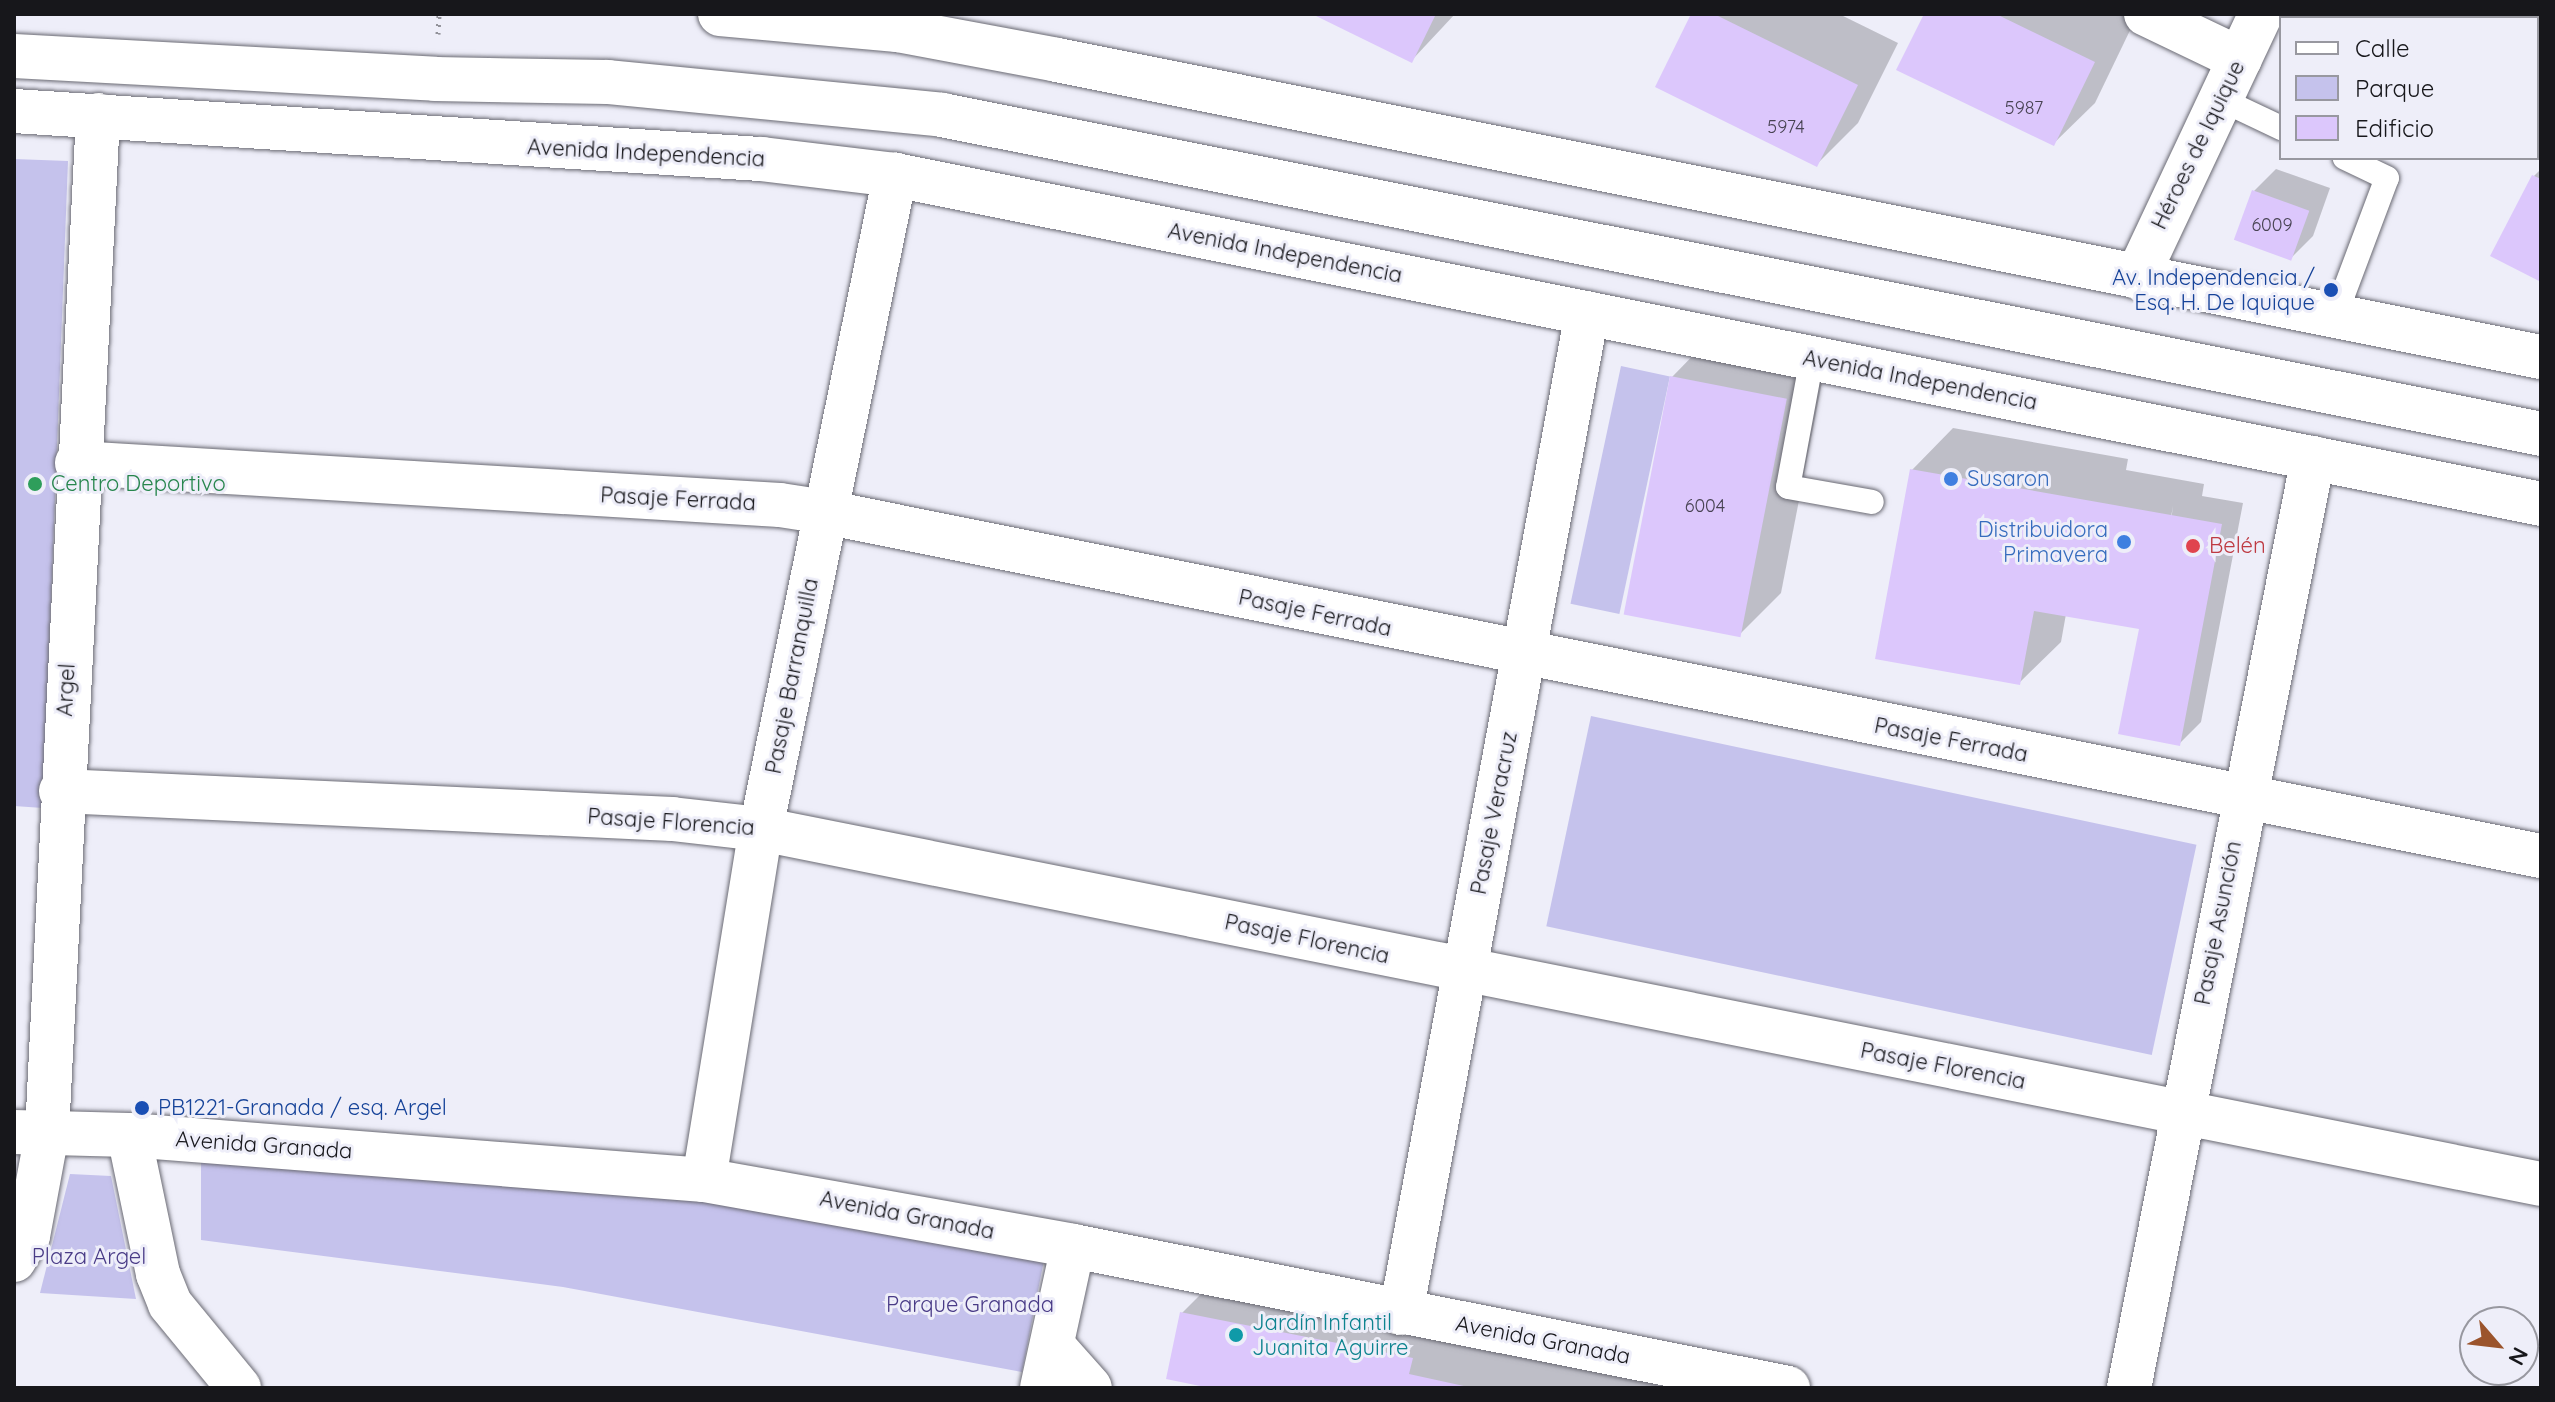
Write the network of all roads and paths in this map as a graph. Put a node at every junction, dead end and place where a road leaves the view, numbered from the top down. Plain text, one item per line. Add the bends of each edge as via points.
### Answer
1 (720, 14) edge
2 (2146, 14) edge
3 (2261, 14) edge
4 (14, 56) edge
5 (2240, 59) junction
6 (2220, 99) junction
7 (14, 111) edge
8 (98, 115) junction
9 (2279, 127) edge
10 (2349, 160) edge
11 (895, 175) junction
12 (2137, 277) junction
13 (1587, 313) junction
14 (2335, 316) junction
15 (2541, 357) edge
16 (1812, 358) junction
17 (2541, 434) edge
18 (2313, 458) junction
19 (77, 463) junction
20 (1872, 502) dead end
21 (2541, 504) edge
22 (825, 512) junction
23 (1524, 655) junction
24 (61, 791) junction
25 (2242, 798) junction
26 (761, 829) junction
27 (2541, 856) edge
28 (1465, 971) junction
29 (2180, 1114) junction
30 (30, 1133) edge
31 (129, 1135) junction
32 (704, 1180) junction
33 (2541, 1184) edge
34 (1073, 1246) junction
35 (14, 1260) edge
36 (1401, 1313) junction
37 (1052, 1345) junction
38 (239, 1388) edge
39 (1042, 1388) edge
40 (1090, 1388) edge
41 (1788, 1388) edge
42 (2129, 1388) edge

1 - 12 street via 824,22 967,43
2 - 5 street
3 - 5 street, Héroes de Iquique
4 - 17 street via 435,79 608,82 942,115
5 - 6 street, Héroes de Iquique
6 - 9 lane
6 - 12 street, Héroes de Iquique
7 - 8 street, Avenida Independencia
8 - 11 street, Avenida Independencia via 761,159
8 - 19 street, Argel
10 - 14 lane via 2387,178
11 - 13 street, Avenida Independencia
11 - 22 street, Pasaje Barranquilla
12 - 14 street
13 - 16 street, Avenida Independencia
13 - 23 street, Pasaje Veracruz
14 - 15 street
16 - 18 street, Avenida Independencia
16 - 20 lane via 1788,487
18 - 21 street, Avenida Independencia
18 - 25 street, Pasaje Asunción
19 - 22 street, Pasaje Ferrada via 756,503
19 - 24 street, Argel
22 - 23 street, Pasaje Ferrada
22 - 26 street, Pasaje Barranquilla
23 - 25 street, Pasaje Ferrada
23 - 28 street, Pasaje Veracruz
24 - 26 street, Pasaje Florencia via 672,819
24 - 30 street, Argel
25 - 27 street, Pasaje Ferrada
25 - 29 street, Pasaje Asunción
26 - 28 street, Pasaje Florencia
26 - 32 street, Pasaje Barranquilla
28 - 29 street, Pasaje Florencia
28 - 36 street, Pasaje Veracruz
29 - 33 street, Pasaje Florencia
29 - 42 street, Pasaje Asunción
30 - 31 street, Avenida Granada
30 - 35 street, Argel via 28,1236
31 - 32 street, Avenida Granada
31 - 38 street via 158,1274 170,1304
32 - 34 street, Avenida Granada
34 - 36 street, Avenida Granada
34 - 37 street
36 - 41 street, Avenida Granada
37 - 39 street
37 - 40 street

